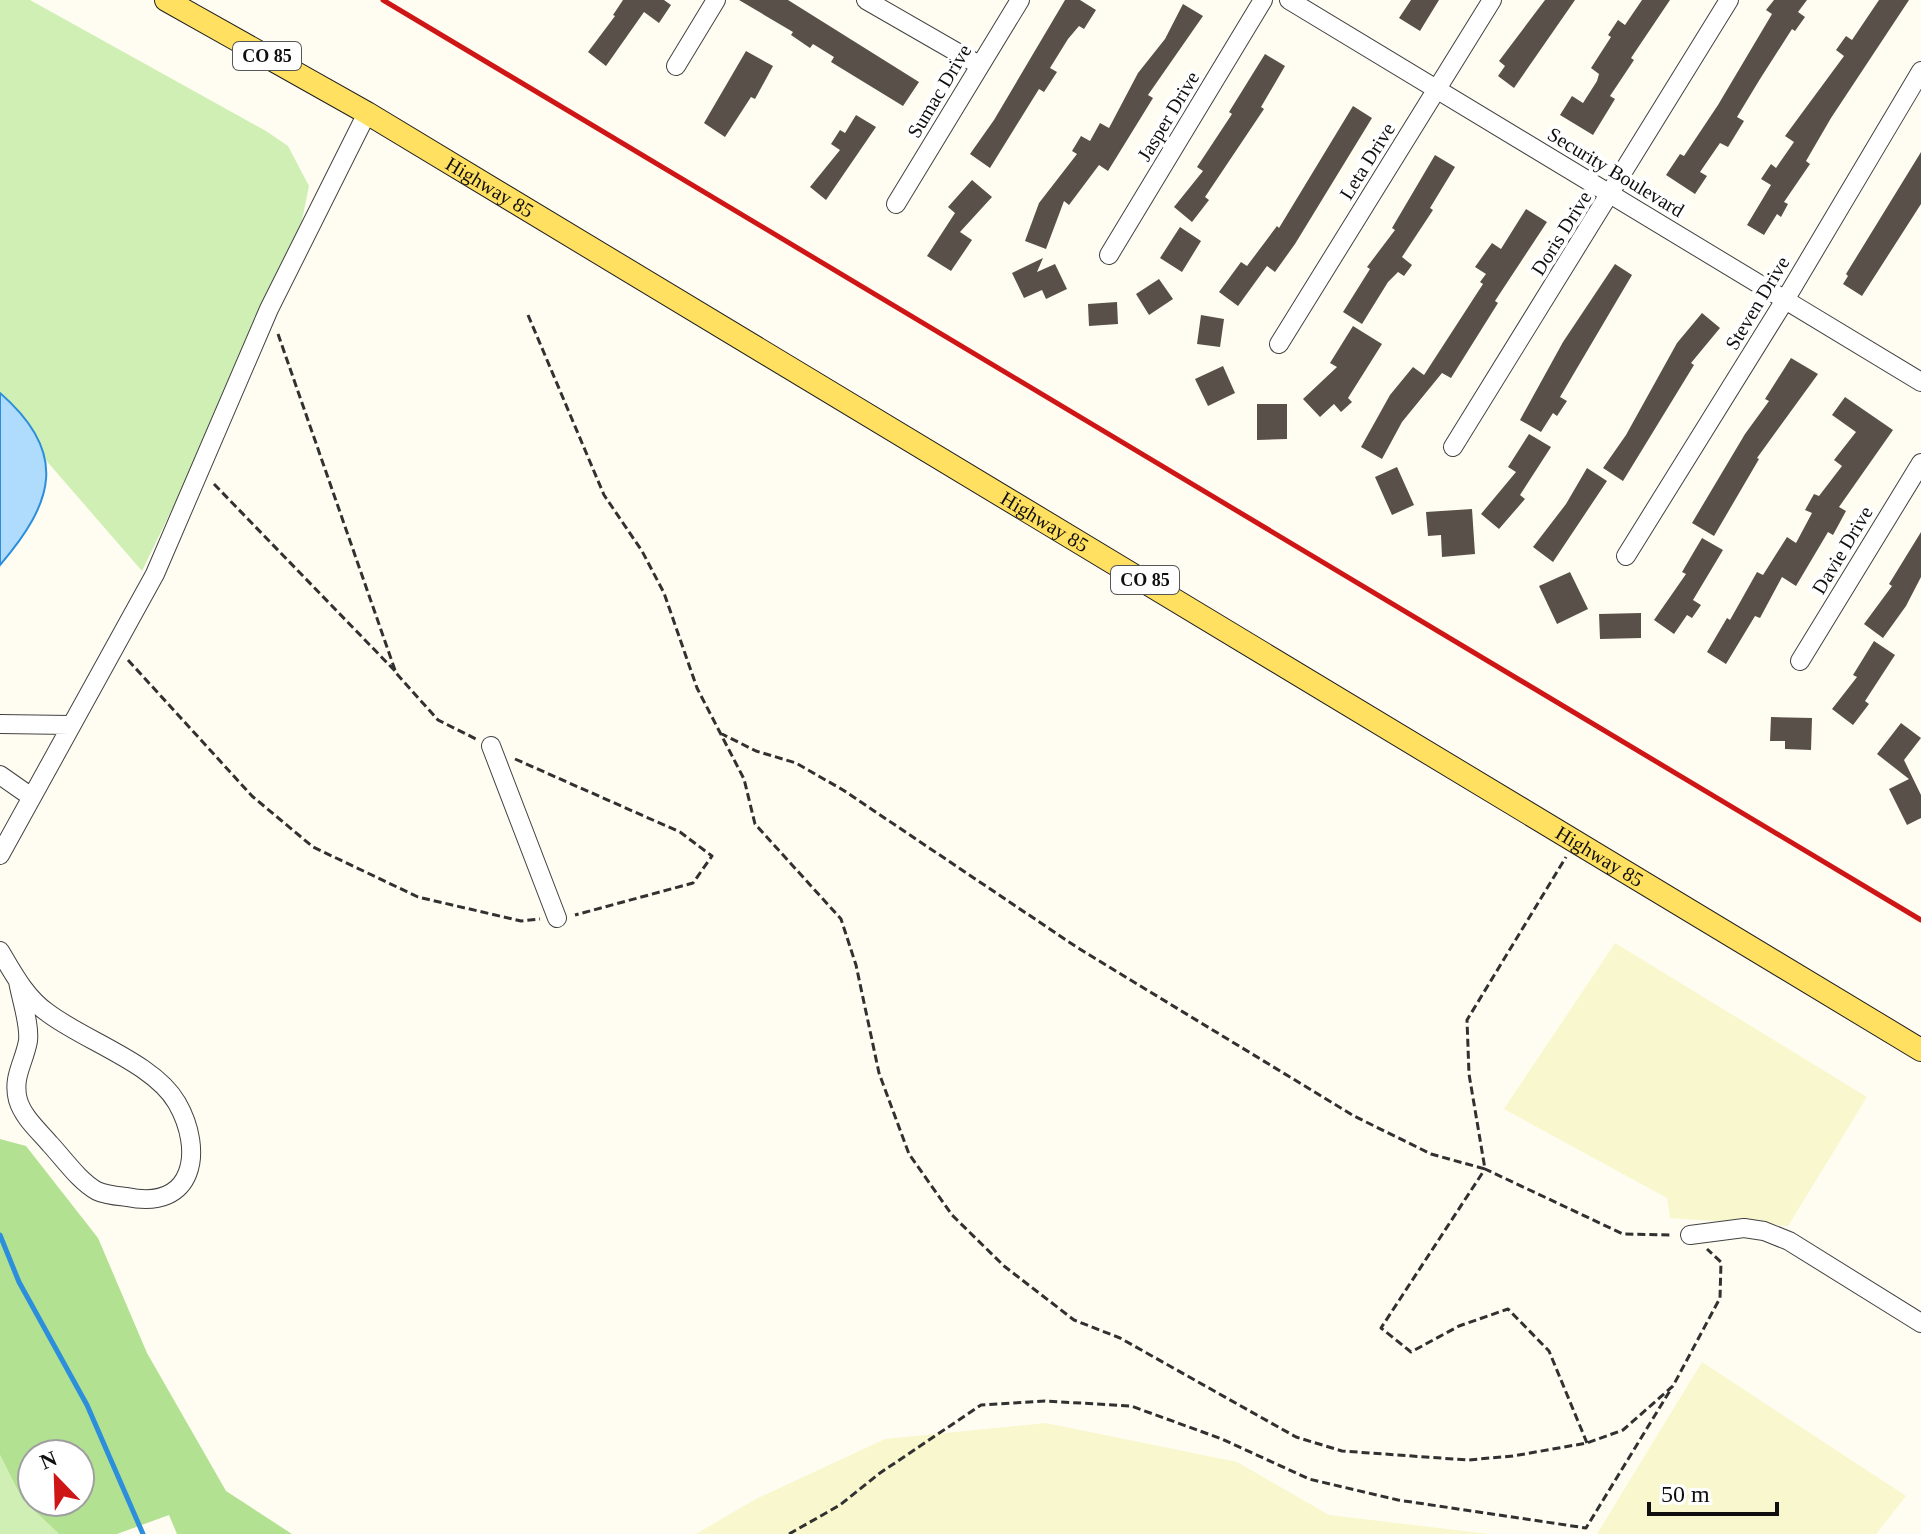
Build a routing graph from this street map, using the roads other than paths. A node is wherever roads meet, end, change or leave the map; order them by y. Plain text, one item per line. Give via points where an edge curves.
1 (166, 0) edge
2 (716, 0) edge
3 (866, 0) edge
4 (1020, 0) edge
5 (1263, 0) edge
6 (1289, 0) edge
7 (1492, 0) edge
8 (1729, 0) edge
9 (979, 65) junction
10 (676, 66) dead end
11 (1921, 71) edge
12 (1438, 90) junction
13 (367, 113) junction
14 (1611, 195) junction
15 (896, 204) dead end
16 (1109, 255) dead end
17 (1785, 300) junction
18 (1279, 344) dead end
19 (1921, 382) edge
20 (1453, 447) dead end
21 (1921, 463) edge
22 (1626, 556) dead end
23 (1800, 661) dead end
24 (0, 724) edge
25 (70, 725) junction
26 (491, 746) road end
27 (0, 775) edge
28 (30, 796) junction
29 (0, 855) edge
30 (557, 918) road end
31 (0, 951) edge
32 (18, 981) junction
33 (1921, 1050) edge
34 (1690, 1235) road end
35 (1921, 1323) edge

1 - 13 main road, Highway 85 / CO 85
2 - 10 street
3 - 9 street
4 - 9 street, Sumac Drive
5 - 16 street, Jasper Drive
6 - 12 street, Security Boulevard
7 - 12 street, Leta Drive
8 - 14 street, Doris Drive
9 - 15 street, Sumac Drive
11 - 17 street, Steven Drive
12 - 14 street, Security Boulevard
12 - 18 street, Leta Drive
13 - 25 street via 269,309 155,574
13 - 33 main road, Highway 85 / CO 85
14 - 17 street, Security Boulevard
14 - 20 street, Doris Drive
17 - 19 street, Security Boulevard
17 - 22 street, Steven Drive
21 - 23 street, Davie Drive
24 - 25 street
25 - 28 street
26 - 30 street
27 - 28 street
28 - 29 street
31 - 32 street
32 - 32 street via 28,1039 15,1078 25,1115 98,1192 135,1199 165,1196 183,1184 192,1169 192,1150 189,1126 175,1100 156,1079 46,1012
34 - 35 street via 1744,1228 1764,1231 1789,1241

